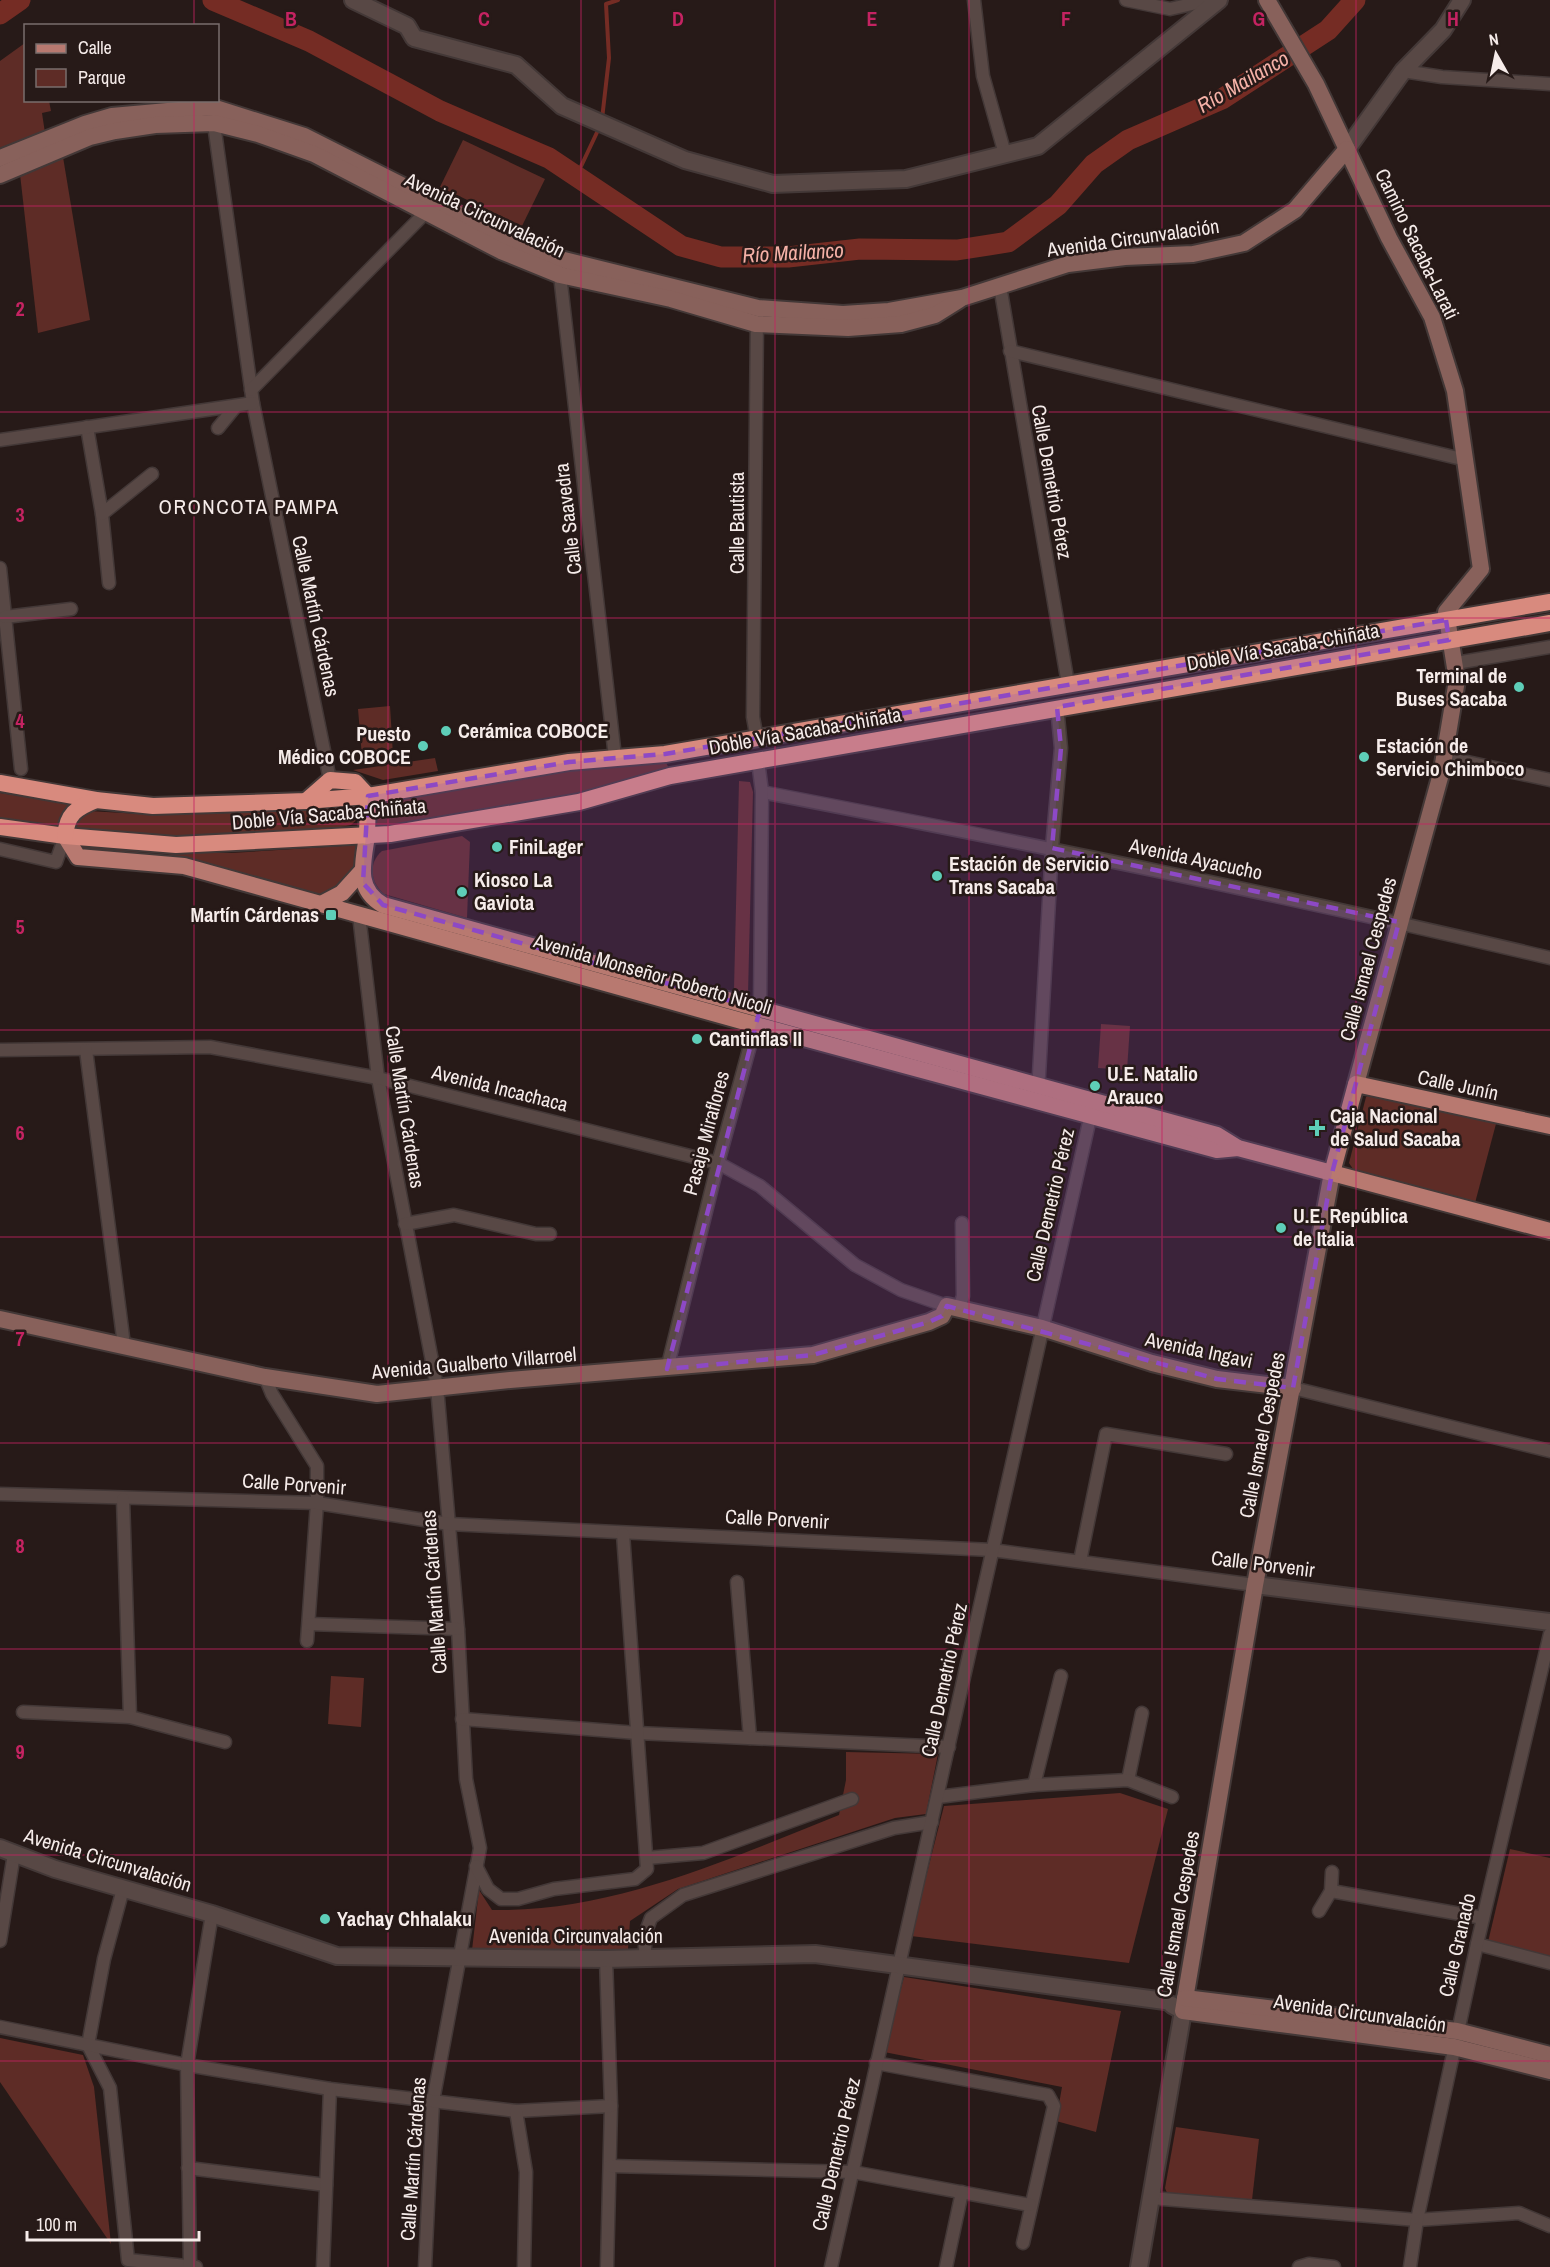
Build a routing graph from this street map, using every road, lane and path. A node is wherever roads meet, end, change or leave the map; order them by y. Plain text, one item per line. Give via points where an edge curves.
1 (353, 0) edge
2 (974, 0) edge
3 (1126, 0) edge
4 (1210, 0) edge
5 (1219, 0) edge
6 (1267, 0) edge
7 (1462, 0) edge
8 (1403, 71) junction
9 (1550, 84) edge
10 (213, 115) junction
11 (58, 143) junction
12 (1347, 149) junction
13 (1005, 154) junction
14 (0, 158) edge
15 (0, 175) edge
16 (431, 207) junction
17 (560, 275) junction
18 (1000, 286) junction
19 (757, 316) junction
20 (1010, 351) junction
21 (251, 390) junction
22 (253, 403) junction
23 (236, 406) junction
24 (87, 427) junction
25 (218, 428) dead end
26 (0, 440) edge
27 (1466, 460) junction
28 (152, 474) dead end
29 (102, 514) junction
30 (0, 568) edge
31 (109, 583) dead end
32 (1550, 602) edge
33 (71, 609) dead end
34 (5, 617) junction
35 (1446, 620) junction
36 (1550, 623) edge
37 (1449, 640) junction
38 (1550, 647) edge
39 (1456, 663) junction
40 (1068, 684) junction
41 (1057, 707) junction
42 (758, 739) junction
43 (1444, 757) junction
44 (615, 758) junction
45 (758, 761) junction
46 (21, 769) dead end
47 (330, 780) junction
48 (1550, 780) edge
49 (0, 783) edge
50 (762, 792) junction
51 (368, 796) junction
52 (96, 800) junction
53 (306, 801) junction
54 (0, 827) edge
55 (65, 836) junction
56 (367, 836) junction
57 (1052, 848) junction
58 (0, 849) edge
59 (362, 871) junction
60 (321, 904) junction
61 (359, 915) junction
62 (1399, 922) junction
63 (1550, 958) edge
64 (758, 1017) junction
65 (0, 1050) edge
66 (86, 1050) junction
67 (378, 1078) junction
68 (1356, 1084) junction
69 (1037, 1094) junction
70 (1093, 1109) junction
71 (1550, 1126) edge
72 (718, 1163) junction
73 (1332, 1173) junction
74 (962, 1222) dead end
75 (405, 1224) junction
76 (1550, 1231) edge
77 (550, 1234) dead end
78 (953, 1307) junction
79 (0, 1319) edge
80 (1042, 1328) junction
81 (124, 1345) junction
82 (667, 1369) junction
83 (265, 1377) junction
84 (437, 1387) junction
85 (1293, 1388) junction
86 (1550, 1451) edge
87 (1226, 1454) dead end
88 (0, 1494) edge
89 (123, 1499) junction
90 (317, 1503) junction
91 (449, 1524) junction
92 (623, 1534) junction
93 (993, 1550) junction
94 (1080, 1561) junction
95 (738, 1582) dead end
96 (1255, 1585) junction
97 (1550, 1622) edge
98 (309, 1624) junction
99 (458, 1629) junction
100 (1550, 1634) edge
101 (307, 1641) dead end
102 (1061, 1676) dead end
103 (23, 1712) dead end
104 (1142, 1713) dead end
105 (130, 1717) junction
106 (462, 1719) junction
107 (637, 1733) junction
108 (750, 1738) junction
109 (225, 1742) dead end
110 (949, 1747) junction
111 (1128, 1780) junction
112 (1034, 1785) junction
113 (938, 1797) junction
114 (1172, 1797) dead end
115 (852, 1799) dead end
116 (932, 1822) junction
117 (7, 1851) edge
118 (647, 1858) junction
119 (476, 1866) junction
120 (1332, 1872) dead end
121 (123, 1888) junction
122 (1331, 1891) junction
123 (1319, 1911) dead end
124 (212, 1914) junction
125 (1483, 1917) junction
126 (0, 1941) edge
127 (1476, 1944) junction
128 (460, 1957) junction
129 (645, 1958) junction
130 (606, 1959) junction
131 (1550, 1963) edge
132 (900, 1966) junction
133 (1184, 2004) junction
134 (0, 2027) edge
135 (1456, 2039) junction
136 (88, 2045) junction
137 (1550, 2055) edge
138 (876, 2063) junction
139 (187, 2065) junction
140 (1550, 2071) edge
141 (330, 2089) junction
142 (433, 2101) junction
143 (611, 2106) junction
144 (516, 2111) junction
145 (610, 2166) junction
146 (188, 2168) junction
147 (853, 2172) junction
148 (326, 2185) junction
149 (962, 2192) junction
150 (1151, 2198) junction
151 (1030, 2205) junction
152 (1417, 2220) junction
153 (1550, 2226) edge
154 (1023, 2243) dead end
155 (190, 2266) edge
156 (196, 2267) edge
157 (323, 2267) edge
158 (425, 2267) edge
159 (524, 2267) edge
160 (607, 2267) edge
161 (831, 2267) edge
162 (945, 2267) edge
163 (1139, 2267) edge
164 (1299, 2267) edge
165 (1334, 2267) edge
166 (1410, 2267) edge

1 - 13 street via 407,26 414,38 516,65 562,106 685,160 773,184 906,179
2 - 13 street via 983,76
3 - 4 street via 1170,9
5 - 13 street via 1038,146
6 - 12 main road, Camino Sacaba-Larati via 1316,84
7 - 8 street via 1443,30
8 - 9 street
8 - 12 street
10 - 11 main road, Avenida Circunvalación
10 - 16 main road, Avenida Circunvalación via 314,154
10 - 21 street, Calle Martín Cárdenas
11 - 14 main road, Avenida Circunvalación
11 - 15 main road, Avenida Circunvalación
12 - 18 main road, Avenida Circunvalación via 1295,210 1244,243 1192,254 1125,256 1068,264
12 - 27 main road, Camino Sacaba-Larati via 1432,317 1455,392
16 - 17 main road, Avenida Circunvalación via 501,250
16 - 19 main road, Avenida Circunvalación via 560,259
16 - 21 street
17 - 19 main road, Avenida Circunvalación
17 - 44 street, Calle Saavedra
18 - 19 main road, Avenida Circunvalación via 963,298 935,315 901,324 848,328
18 - 20 street, Calle Demetrio Pérez
19 - 42 street, Calle Bautista via 753,717
20 - 27 street
20 - 40 street, Calle Demetrio Pérez
21 - 22 street, Calle Martín Cárdenas
22 - 23 street
22 - 47 street, Calle Martín Cárdenas
23 - 24 street
23 - 25 street
24 - 26 street
24 - 29 street
27 - 35 main road, Camino Sacaba-Larati via 1481,569 1446,612
28 - 29 street
29 - 31 street
30 - 34 street
32 - 35 highway, Doble Vía Sacaba-Chiñata
33 - 34 street
34 - 46 street
35 - 37 main road, Calle Ismael Cespedes
35 - 40 highway, Doble Vía Sacaba-Chiñata
36 - 37 highway, Doble Vía Sacaba-Chiñata
37 - 39 main road, Calle Ismael Cespedes
37 - 41 highway, Doble Vía Sacaba-Chiñata
38 - 39 street
39 - 43 main road, Calle Ismael Cespedes via 1455,698
40 - 42 highway, Doble Vía Sacaba-Chiñata
41 - 45 highway, Doble Vía Sacaba-Chiñata
41 - 57 street via 1061,748
42 - 44 highway, Doble Vía Sacaba-Chiñata
43 - 48 street
43 - 62 main road, Calle Ismael Cespedes
44 - 51 highway, Doble Vía Sacaba-Chiñata via 569,762
45 - 50 street, Pasaje Miraflores
45 - 56 highway, Doble Vía Sacaba-Chiñata via 670,776 567,804
47 - 51 highway via 355,782
47 - 53 highway
49 - 52 highway, Doble Vía Sacaba-Chiñata
50 - 57 street, Avenida Ayacucho
50 - 64 street, Pasaje Miraflores
51 - 53 highway, Doble Vía Sacaba-Chiñata
51 - 56 highway
52 - 53 highway, Doble Vía Sacaba-Chiñata via 153,806
52 - 55 highway via 73,811
54 - 55 highway, Doble Vía Sacaba-Chiñata
55 - 56 highway, Doble Vía Sacaba-Chiñata via 176,845
55 - 58 street via 56,862
55 - 60 main road, Avenida Monseñor Roberto Nicoli via 78,857 184,866
56 - 59 main road
57 - 62 street, Avenida Ayacucho
57 - 69 street
59 - 60 main road via 342,893
59 - 64 main road, Avenida Monseñor Roberto Nicoli via 367,891 383,905
60 - 61 main road, Avenida Monseñor Roberto Nicoli
61 - 64 main road, Avenida Monseñor Roberto Nicoli
61 - 67 street, Calle Martín Cárdenas
62 - 63 street, Avenida Ayacucho
62 - 68 main road, Calle Ismael Cespedes
64 - 69 main road, Avenida Monseñor Roberto Nicoli
64 - 72 street, Pasaje Miraflores
65 - 66 street, Avenida Incachaca
66 - 67 street, Avenida Incachaca via 210,1047
66 - 81 street
67 - 72 street, Avenida Incachaca
67 - 75 street, Calle Martín Cárdenas
68 - 71 main road, Calle Junín
68 - 73 main road, Calle Ismael Cespedes
69 - 70 main road, Avenida Monseñor Roberto Nicoli
70 - 73 main road, Avenida Monseñor Roberto Nicoli via 1217,1150 1238,1148
70 - 80 street, Calle Demetrio Pérez
72 - 78 street, Avenida Incachaca via 760,1186 855,1264 901,1290
72 - 82 street, Pasaje Miraflores
73 - 76 main road, Avenida Monseñor Roberto Nicoli
73 - 85 main road, Calle Ismael Cespedes
74 - 78 street via 963,1296
75 - 77 street via 453,1215
75 - 84 street, Calle Martín Cárdenas
78 - 80 main road, Avenida Ingavi
78 - 82 main road, Avenida Gualberto Villarroel via 929,1322 813,1355
79 - 81 main road, Avenida Gualberto Villarroel
80 - 85 main road, Avenida Ingavi via 1152,1364 1217,1379
80 - 93 street, Calle Demetrio Pérez
81 - 83 main road, Avenida Gualberto Villarroel
82 - 84 main road, Avenida Gualberto Villarroel
83 - 84 main road, Avenida Gualberto Villarroel via 377,1394
83 - 90 street via 317,1466
84 - 91 street, Calle Martín Cárdenas
85 - 86 street, Avenida Ingavi
85 - 96 main road, Calle Ismael Cespedes
87 - 94 street via 1106,1434
88 - 89 street, Calle Porvenir
89 - 90 street, Calle Porvenir
89 - 105 street
90 - 91 street, Calle Porvenir
90 - 98 street
91 - 92 street, Calle Porvenir
91 - 99 street, Calle Martín Cárdenas
92 - 93 street, Calle Porvenir
92 - 107 street
93 - 94 street, Calle Porvenir
93 - 110 street, Calle Demetrio Pérez
94 - 96 street, Calle Porvenir
95 - 108 street
96 - 97 street, Calle Porvenir
96 - 133 main road, Calle Ismael Cespedes
98 - 99 street
98 - 101 street
99 - 106 street, Calle Martín Cárdenas
100 - 125 street, Calle Granado
102 - 112 street
103 - 105 street
104 - 111 street
105 - 109 street
106 - 107 street
106 - 119 street, Calle Martín Cárdenas via 466,1779 480,1848
107 - 108 street
107 - 118 street
108 - 110 street
110 - 113 street, Calle Demetrio Pérez
111 - 112 street
111 - 114 street
112 - 113 street
113 - 116 street, Calle Demetrio Pérez
115 - 118 street via 703,1853
116 - 129 street via 894,1828 683,1895 651,1918 645,1934
116 - 132 street, Calle Demetrio Pérez
117 - 121 street, Avenida Circunvalación
117 - 126 street
118 - 119 street via 647,1869 635,1879 554,1889 518,1899 501,1899 488,1888
119 - 128 street, Calle Martín Cárdenas
120 - 122 street
121 - 124 street, Avenida Circunvalación
121 - 136 street via 104,1959
122 - 123 street
122 - 125 street
124 - 128 street, Avenida Circunvalación via 337,1956
124 - 139 street
125 - 127 street, Calle Granado
127 - 131 street
127 - 135 street, Calle Granado
128 - 130 street, Avenida Circunvalación
128 - 142 street, Calle Martín Cárdenas
129 - 130 street, Avenida Circunvalación
129 - 132 street, Avenida Circunvalación via 815,1954
130 - 143 street
132 - 133 street, Avenida Circunvalación
132 - 138 street, Calle Demetrio Pérez
133 - 135 main road, Avenida Circunvalación
133 - 150 street, Calle Ismael Cespedes
134 - 136 street
135 - 137 main road, Avenida Circunvalación
135 - 140 main road, Avenida Circunvalación
135 - 152 street, Calle Granado
136 - 139 street
136 - 155 street via 110,2088 128,2260
138 - 147 street, Calle Demetrio Pérez
138 - 151 street via 1048,2095 1054,2106
139 - 141 street
139 - 146 street
141 - 142 street
141 - 148 street
142 - 144 street
142 - 158 street, Calle Martín Cárdenas
143 - 144 street
143 - 145 street
144 - 159 street via 526,2172
145 - 147 street
145 - 160 street
146 - 148 street
146 - 155 street
147 - 149 street
147 - 161 street, Calle Demetrio Pérez
148 - 157 street
149 - 151 street
149 - 162 street
150 - 152 street
150 - 163 street, Calle Ismael Cespedes
151 - 154 street
152 - 153 street via 1519,2213
152 - 166 street, Calle Granado
155 - 156 street
164 - 165 street

